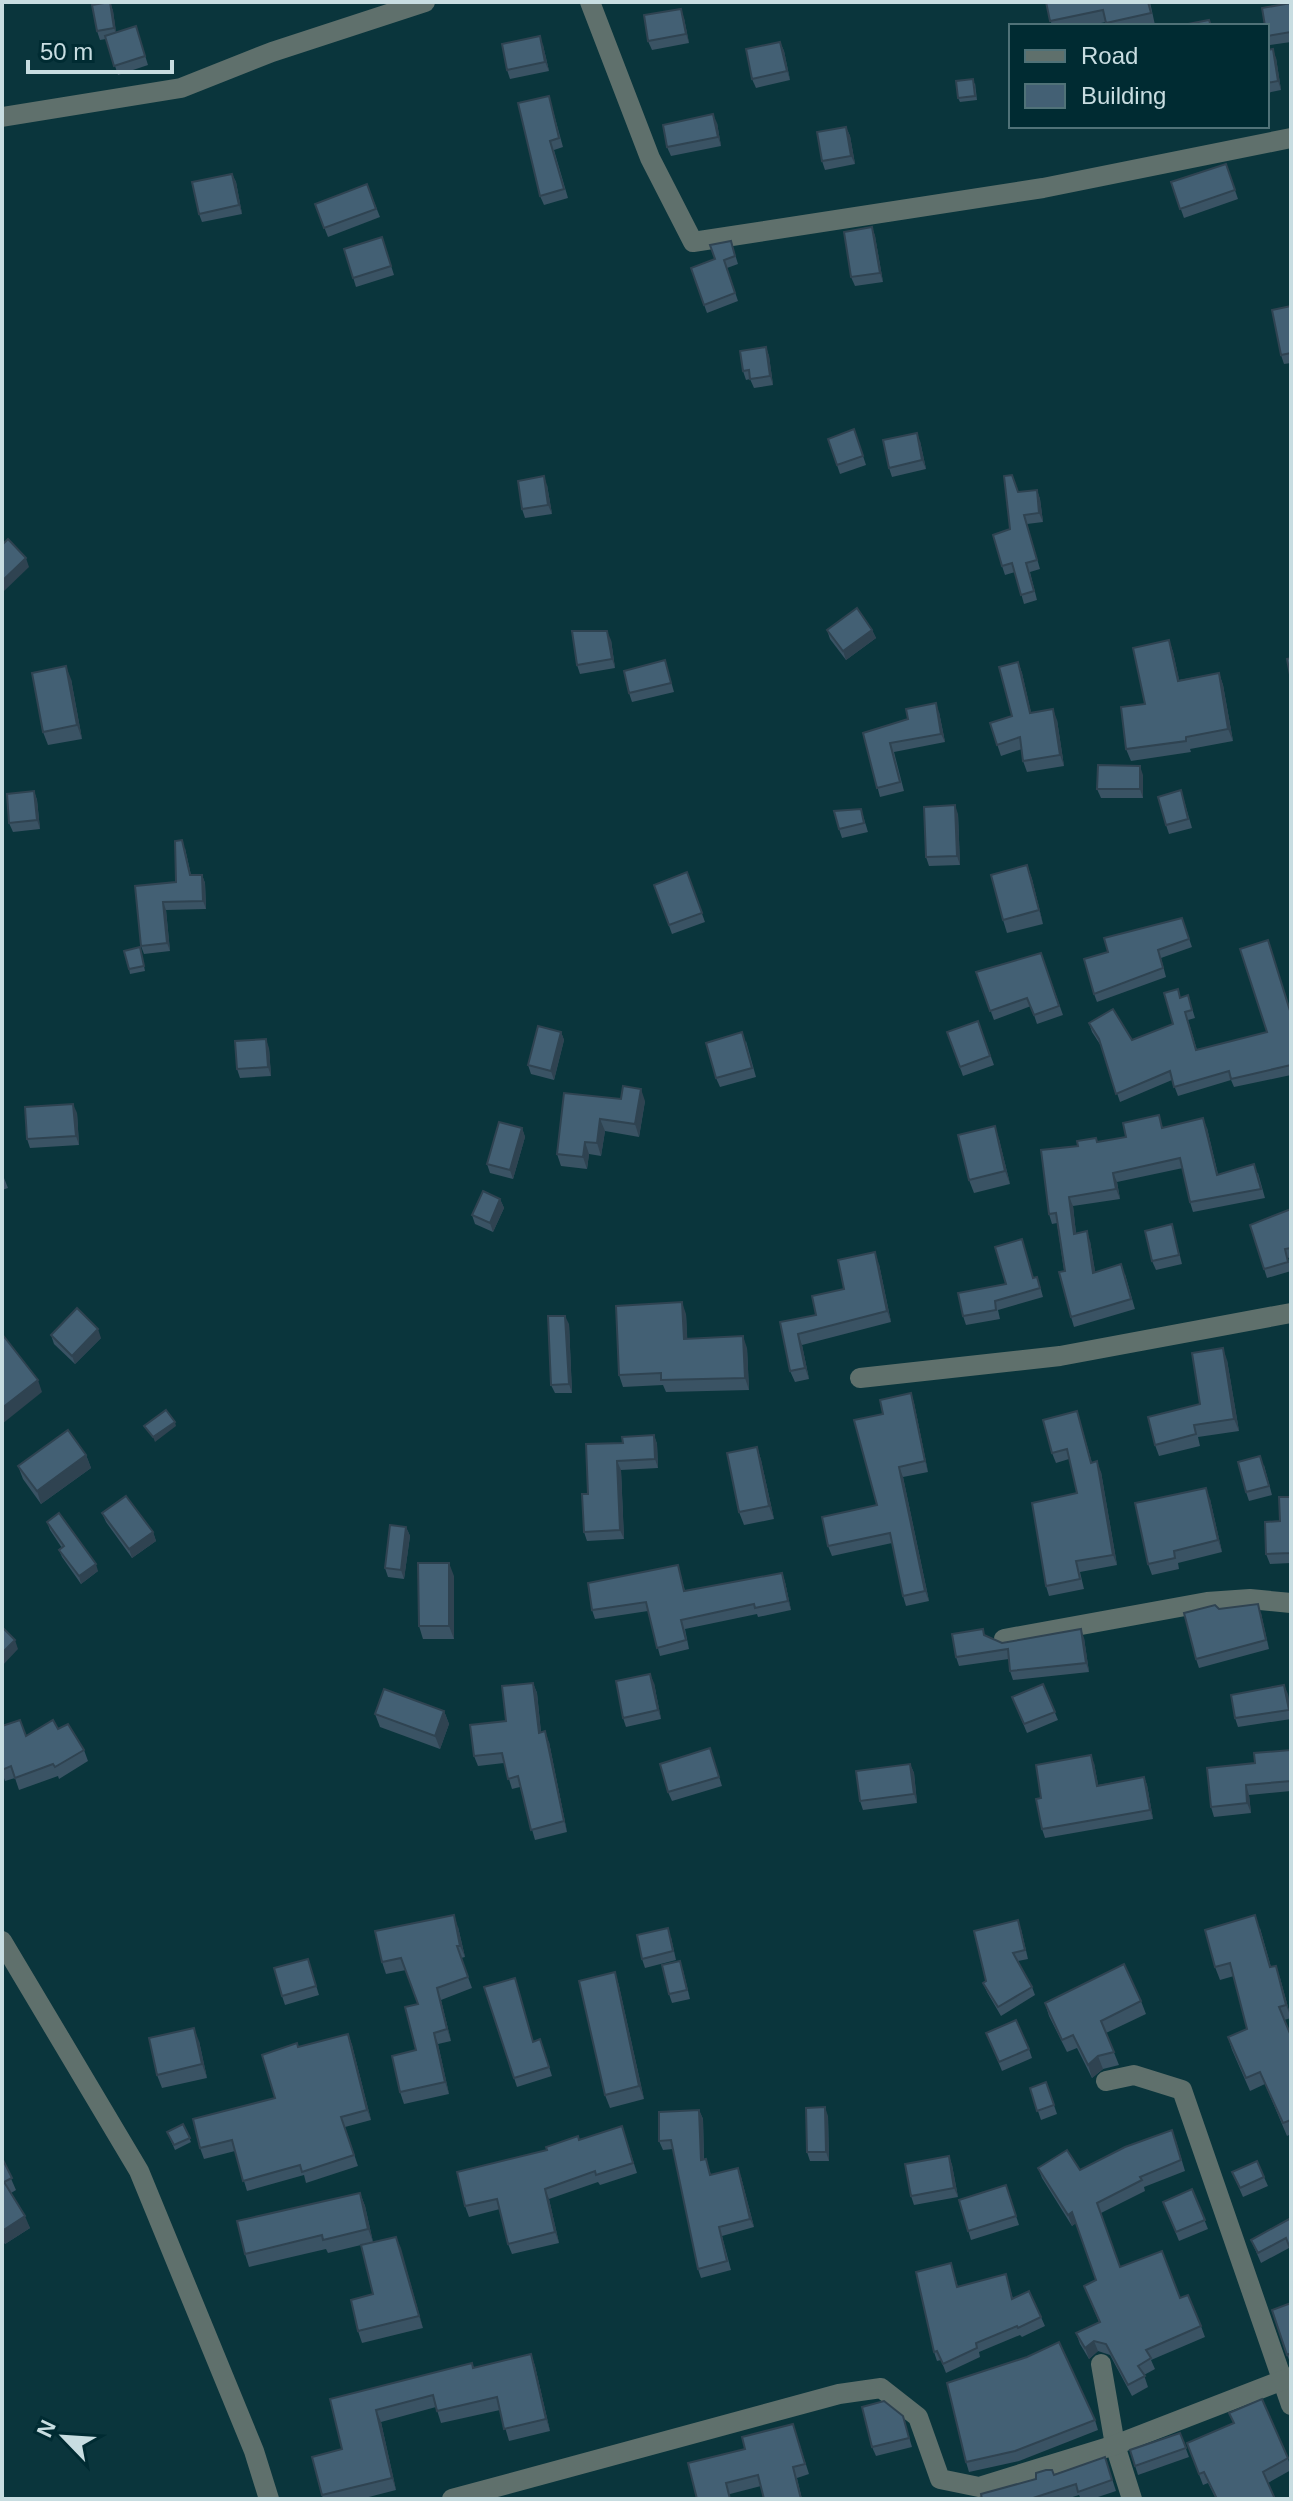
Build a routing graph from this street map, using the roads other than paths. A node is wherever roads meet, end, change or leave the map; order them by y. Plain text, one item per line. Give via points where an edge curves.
1 (425, 2) edge
2 (590, 2) edge
3 (2, 117) edge
4 (1291, 138) edge
5 (1291, 1313) edge
6 (860, 1378) dead end
7 (1291, 1603) edge
8 (1004, 1639) edge
9 (2, 1941) edge
10 (1106, 2081) dead end
11 (1101, 2364) dead end
12 (1286, 2379) edge
13 (1291, 2405) edge
14 (1115, 2445) junction
15 (942, 2489) edge
16 (269, 2499) edge
17 (452, 2499) edge
18 (1132, 2499) edge

1 - 3 street via 181,88
2 - 4 street via 650,158 693,242 1043,188
5 - 6 street via 1060,1356
7 - 8 street via 1207,1602
9 - 16 street via 139,2171
10 - 12 street via 1134,2075 1182,2090
11 - 14 street
12 - 13 street
12 - 14 street
14 - 15 street via 979,2487
14 - 18 street
15 - 17 street via 918,2417 881,2388 839,2394

